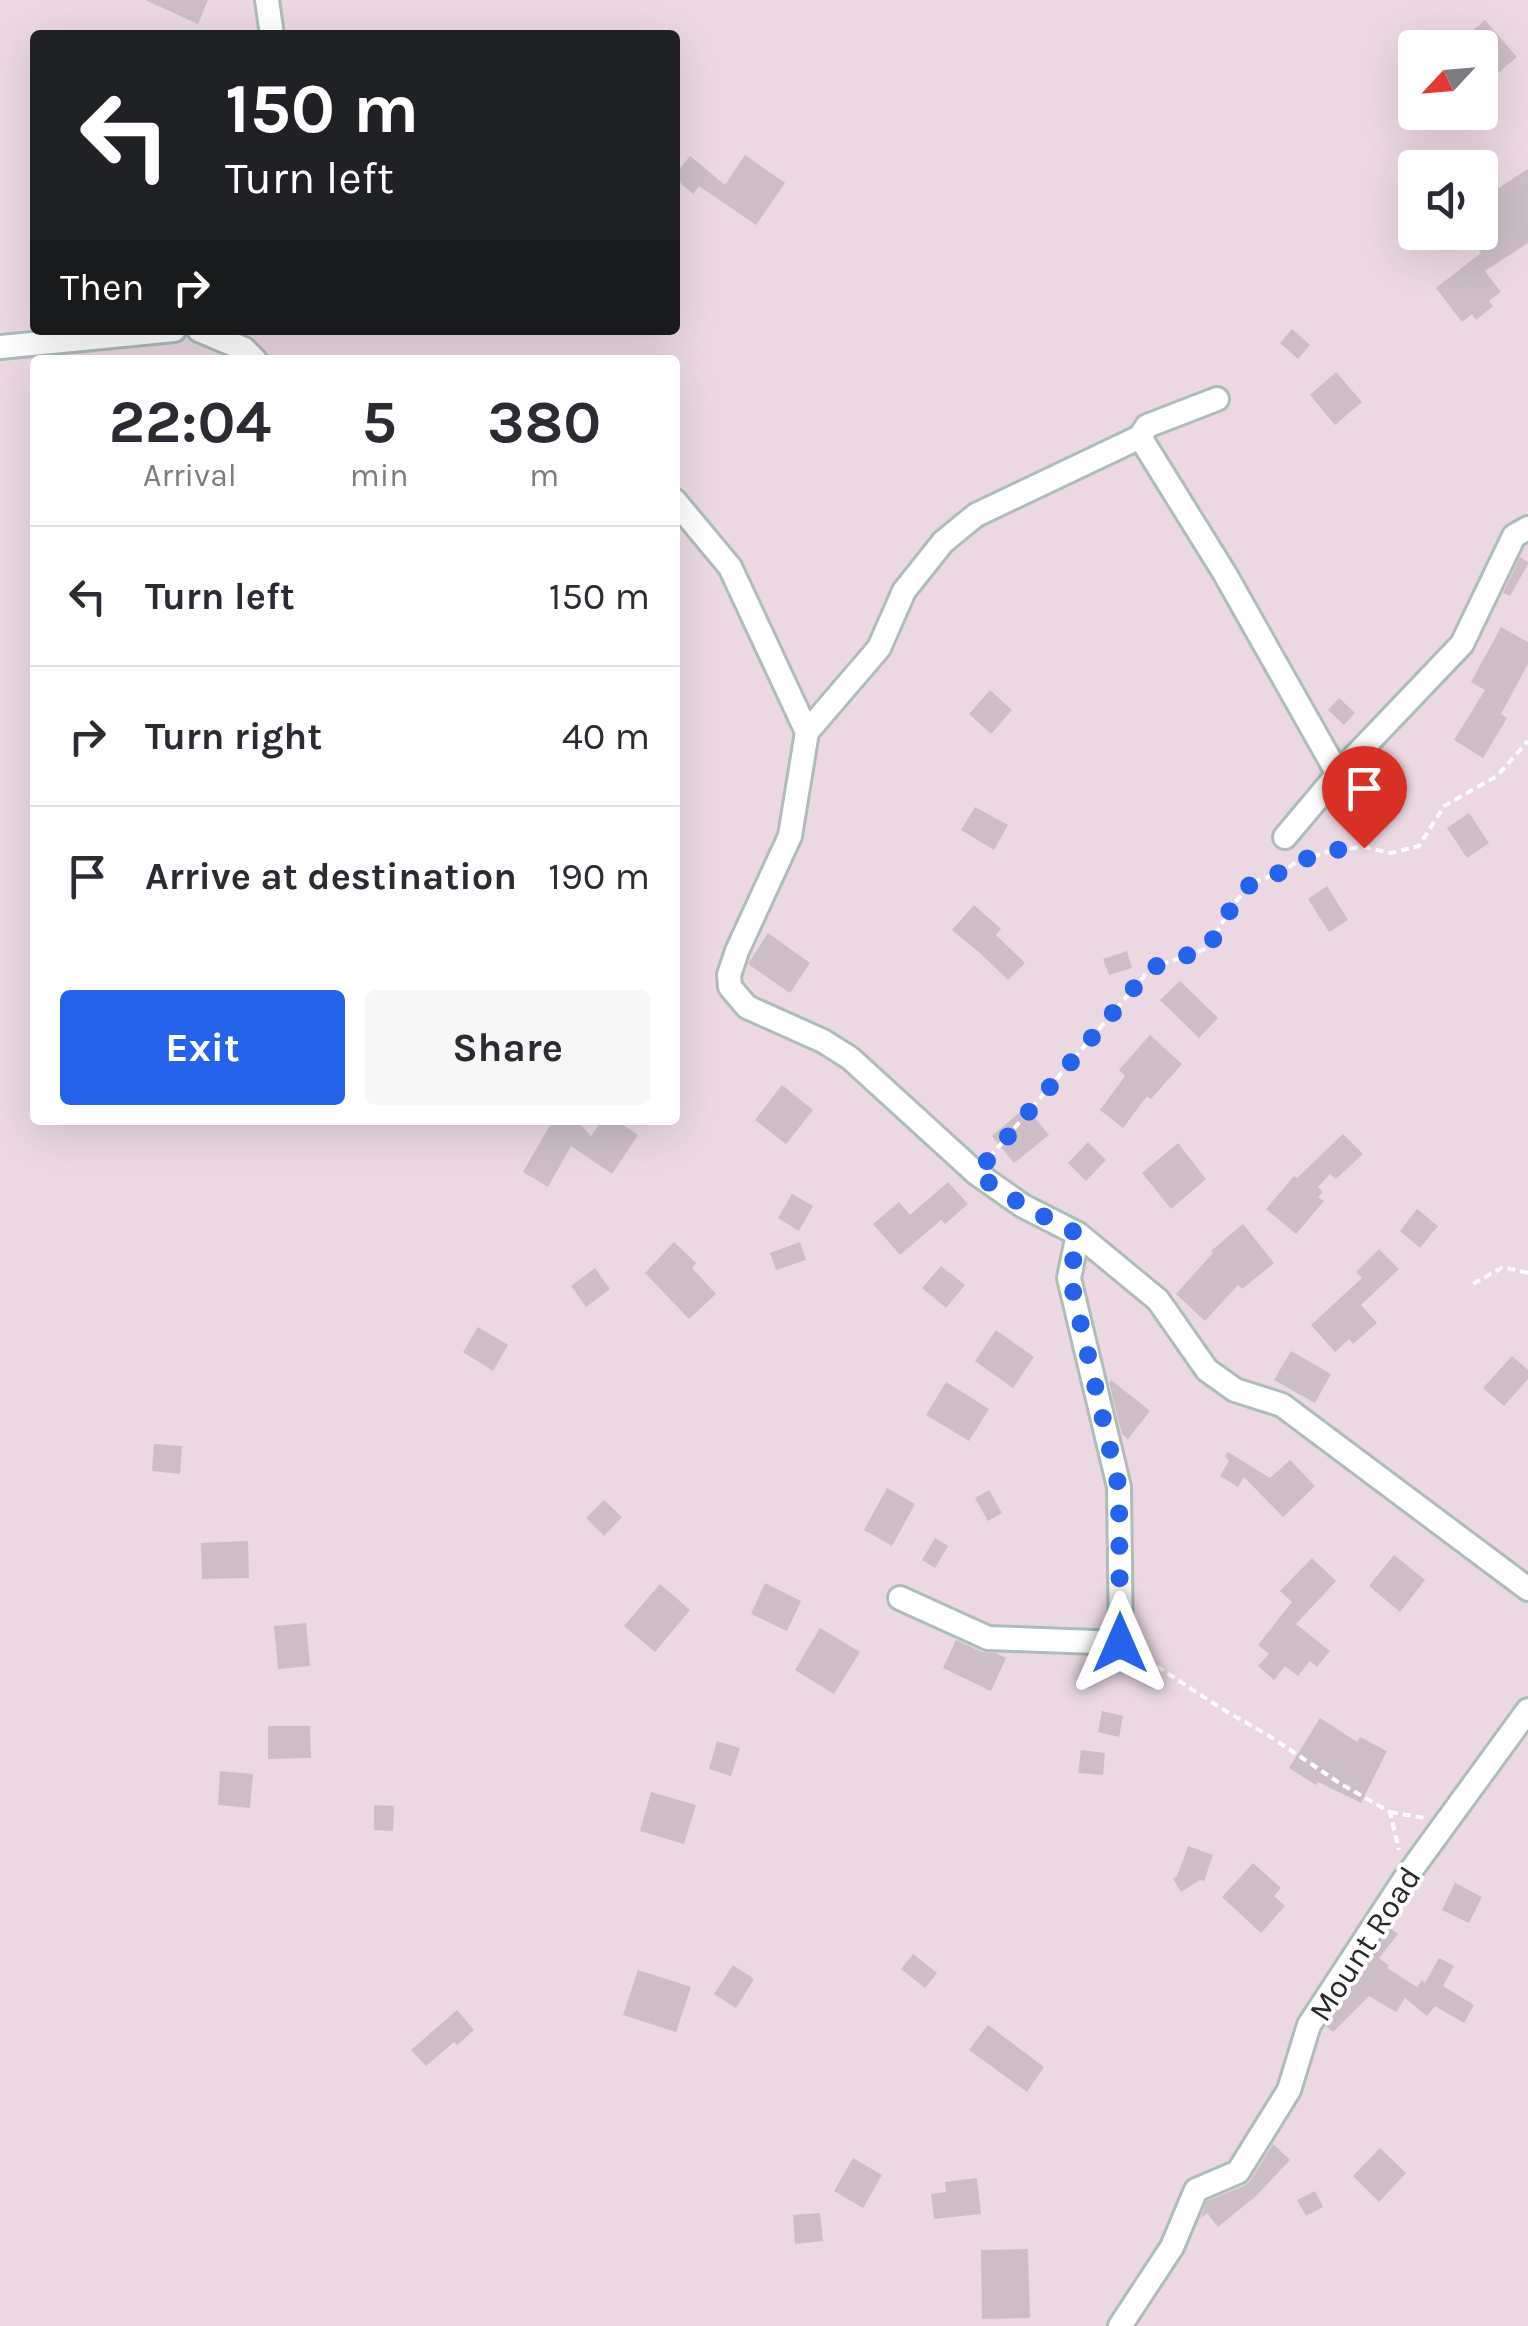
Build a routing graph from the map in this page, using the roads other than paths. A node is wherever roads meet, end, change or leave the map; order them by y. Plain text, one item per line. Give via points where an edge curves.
1 (267, 0) edge
2 (271, 30) edge
3 (123, 335) edge
4 (211, 335) edge
5 (0, 347) edge
6 (250, 355) edge
7 (1216, 400) dead end
8 (1140, 437) junction
9 (680, 507) edge
10 (1528, 528) edge
11 (807, 732) junction
12 (1338, 774) junction
13 (1285, 837) dead end
14 (1078, 1234) junction
15 (1528, 1589) edge
16 (900, 1598) dead end
17 (1528, 1710) edge
18 (1120, 2326) edge

1 - 2 street
3 - 5 street
4 - 6 street
7 - 8 street via 1147,426
8 - 11 street via 976,515 943,542 904,591 880,648
8 - 12 street
9 - 11 street via 730,567
10 - 12 street via 1514,536 1462,644
11 - 14 street via 790,836 736,950 730,987 748,1007 850,1058 976,1174
12 - 13 street
14 - 15 street via 1158,1300 1207,1370 1236,1390 1282,1405
14 - 16 street via 1070,1278 1119,1488 1120,1643 988,1638
17 - 18 street, Mount Road via 1404,1880 1310,2025 1289,2090 1238,2172 1196,2190 1172,2247

